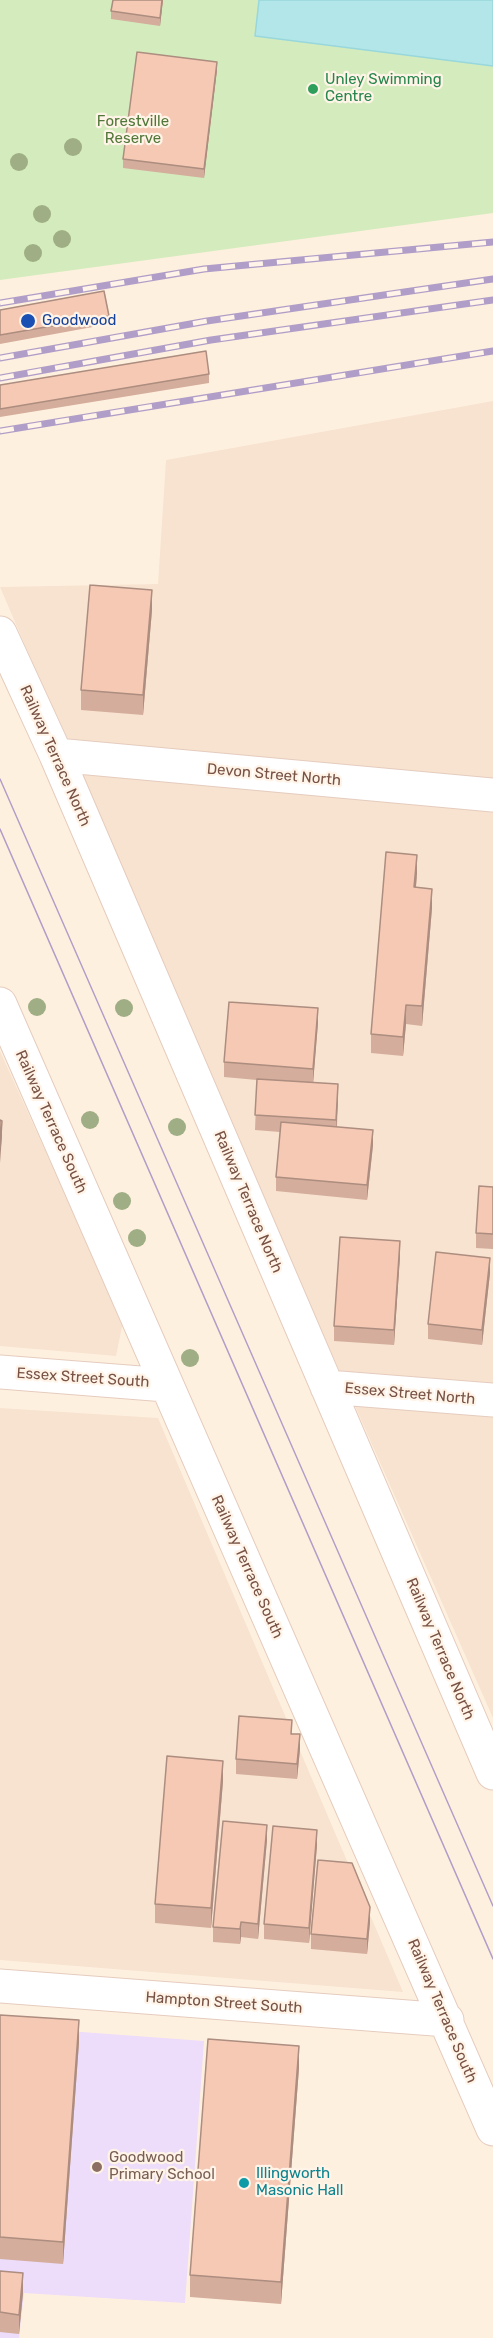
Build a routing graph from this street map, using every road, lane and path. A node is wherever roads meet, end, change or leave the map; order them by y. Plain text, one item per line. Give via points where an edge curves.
1 (0, 633) edge
2 (56, 755) junction
3 (493, 795) edge
4 (0, 1004) edge
5 (0, 1372) edge
6 (166, 1385) junction
7 (327, 1387) junction
8 (493, 1400) edge
9 (493, 1773) edge
10 (0, 1986) edge
11 (447, 2020) junction
12 (493, 2129) edge

1 - 2 street, Railway Terrace North
2 - 3 street, Devon Street North
2 - 7 street, Railway Terrace North
4 - 6 street, Railway Terrace South
5 - 6 street, Essex Street South
6 - 11 street, Railway Terrace South
7 - 8 street, Essex Street North
7 - 9 street, Railway Terrace North
10 - 11 street, Hampton Street South
11 - 12 street, Railway Terrace South

